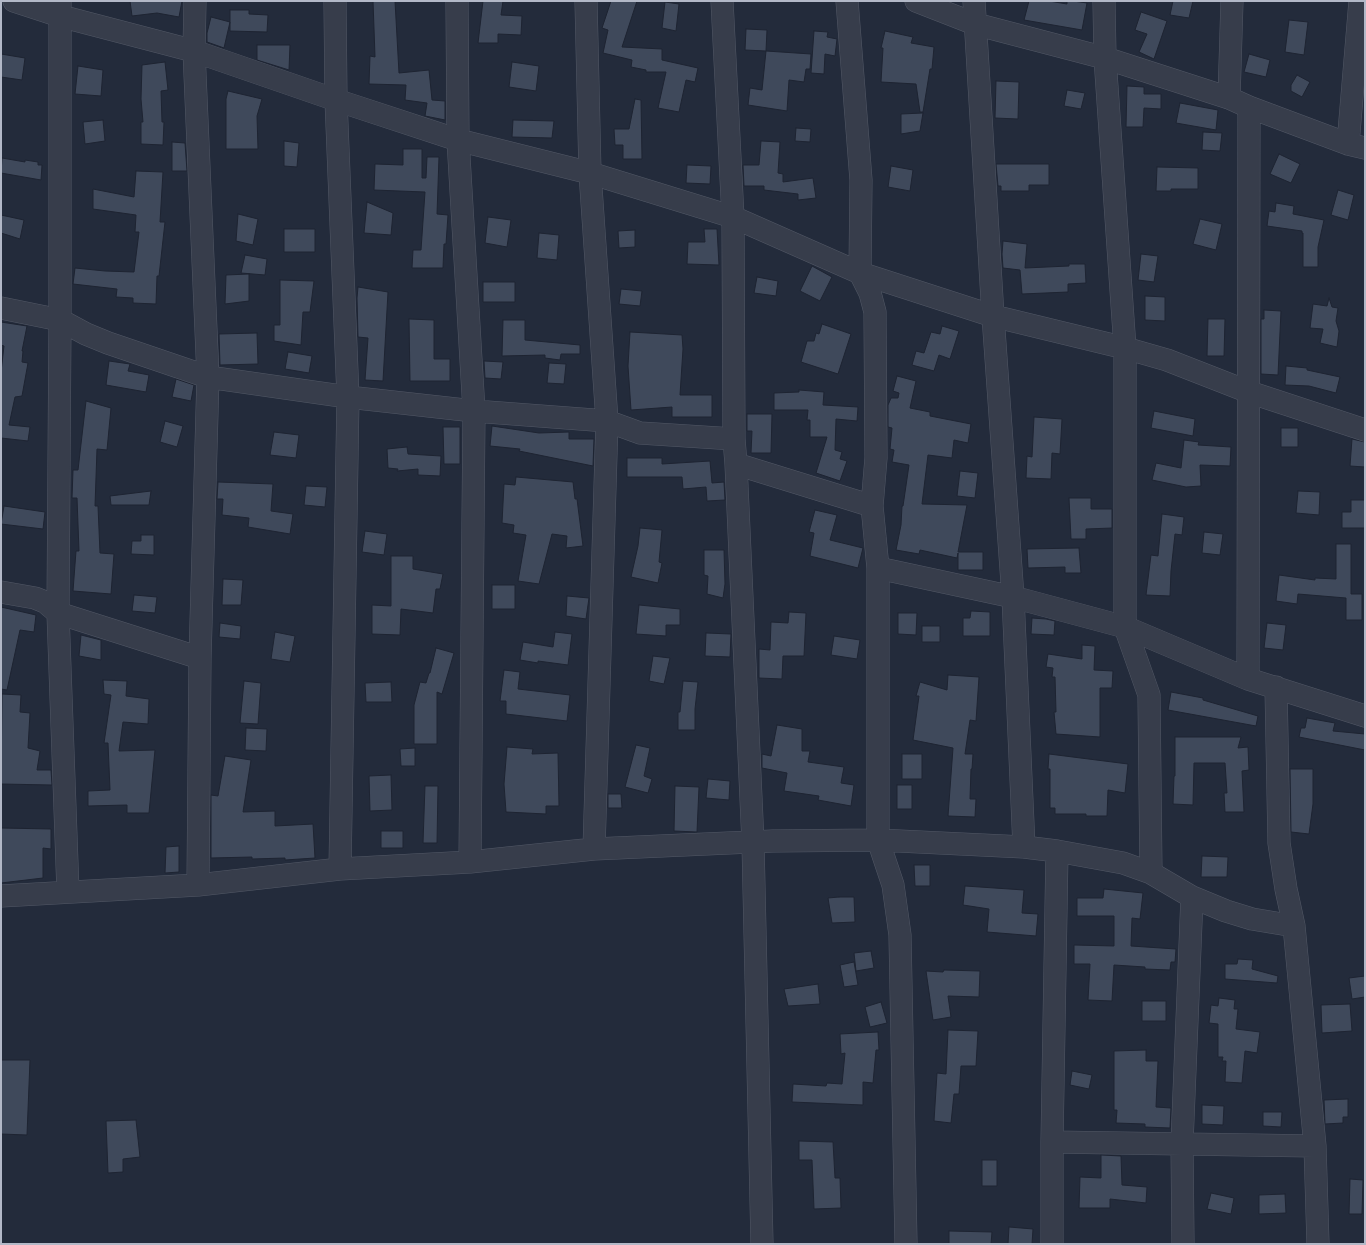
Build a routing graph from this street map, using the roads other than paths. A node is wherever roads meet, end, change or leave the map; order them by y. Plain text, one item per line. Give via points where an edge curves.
1 (14, 1) edge
2 (195, 1) edge
3 (335, 1) edge
4 (457, 1) edge
5 (586, 1) edge
6 (722, 1) edge
7 (847, 1) edge
8 (916, 1) edge
9 (974, 1) edge
10 (1104, 1) edge
11 (1232, 1) edge
12 (1360, 1) edge
13 (60, 8) edge
14 (975, 24) junction
15 (194, 51) junction
16 (1105, 58) junction
17 (1229, 98) junction
18 (336, 100) junction
19 (1249, 107) junction
20 (458, 140) junction
21 (1357, 146) edge
22 (590, 173) junction
23 (733, 217) junction
24 (860, 273) junction
25 (1, 308) edge
26 (993, 316) junction
27 (60, 320) junction
28 (1125, 348) junction
29 (208, 377) junction
30 (1249, 392) junction
31 (348, 397) junction
32 (474, 411) junction
33 (607, 421) junction
34 (1365, 430) edge
35 (734, 439) junction
36 (736, 464) junction
37 (872, 506) junction
38 (878, 568) junction
39 (1, 592) edge
40 (1013, 597) junction
41 (58, 613) junction
42 (1125, 627) junction
43 (200, 658) junction
44 (1248, 679) junction
45 (1276, 687) junction
46 (1365, 716) edge
47 (878, 840) junction
48 (753, 843) junction
49 (1024, 847) junction
50 (594, 849) junction
51 (1057, 851) junction
52 (470, 862) junction
53 (340, 869) junction
54 (1151, 873) junction
55 (198, 885) junction
56 (68, 892) junction
57 (1, 896) edge
58 (1192, 897) junction
59 (1294, 926) junction
60 (1052, 1142) junction
61 (1182, 1143) junction
62 (1315, 1146) junction
63 (762, 1244) edge
64 (906, 1244) edge
65 (1052, 1244) edge
66 (1183, 1244) edge
67 (1318, 1244) edge

1 - 13 street
2 - 15 street
3 - 18 street
4 - 20 street
5 - 22 street
6 - 23 street
7 - 24 street via 861,180
8 - 14 street
9 - 14 street
10 - 16 street
11 - 17 street
12 - 21 street
13 - 15 street
13 - 27 street
14 - 16 street
14 - 26 street
15 - 18 street
15 - 29 street
16 - 17 street
16 - 28 street
17 - 19 street
18 - 20 street
18 - 31 street
19 - 21 street
19 - 30 street
20 - 22 street
20 - 32 street
22 - 23 street
22 - 33 street
23 - 24 street
23 - 35 street
24 - 26 street
24 - 37 street via 870,293 875,312 876,458
25 - 27 street
26 - 28 street
26 - 40 street
27 - 29 street via 108,343
27 - 41 street
28 - 30 street via 1167,360
28 - 42 street
29 - 31 street
29 - 43 street
30 - 34 street
30 - 44 street
31 - 32 street
31 - 53 street
32 - 33 street
32 - 52 street
33 - 35 street via 640,433
33 - 50 street
35 - 36 street
36 - 37 street
36 - 48 street
37 - 38 street
38 - 40 street
38 - 47 street
39 - 41 street via 35,598 45,602
40 - 42 street
40 - 49 street
41 - 43 street
41 - 56 street
42 - 44 street
42 - 54 street via 1149,696
43 - 55 street
44 - 45 street
45 - 46 street
45 - 59 street via 1279,843
47 - 48 street
47 - 49 street
47 - 64 street via 893,885 900,935
48 - 50 street
48 - 63 street
49 - 51 street
50 - 52 street
51 - 54 street via 1122,863
51 - 60 street
52 - 53 street
53 - 55 street
54 - 58 street
55 - 56 street
56 - 57 street
58 - 59 street via 1252,919
58 - 61 street
59 - 62 street
60 - 61 street
60 - 65 street
61 - 62 street
61 - 66 street
62 - 67 street

